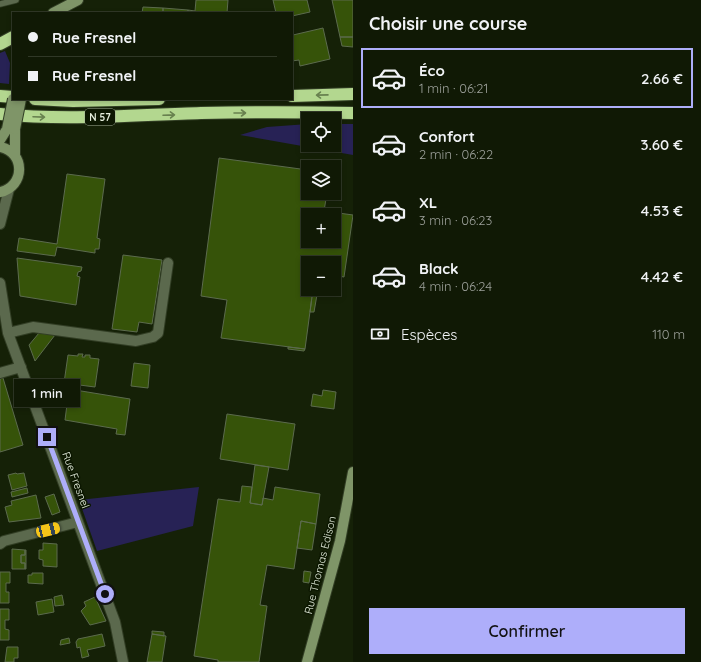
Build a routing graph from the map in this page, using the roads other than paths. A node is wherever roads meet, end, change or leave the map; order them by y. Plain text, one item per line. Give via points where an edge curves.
1 (16, 0) edge
2 (78, 0) edge
3 (0, 4) edge
4 (66, 9) edge
5 (56, 12) edge
6 (12, 37) edge
7 (0, 44) edge
8 (353, 94) edge
9 (0, 96) edge
10 (293, 96) edge
11 (12, 98) edge
12 (13, 100) edge
13 (21, 100) edge
14 (54, 100) edge
15 (116, 100) edge
16 (353, 113) edge
17 (0, 114) edge
18 (0, 140) edge
19 (0, 147) edge
20 (14, 155) junction
21 (4, 191) edge
22 (0, 224) edge
23 (168, 264) dead end
24 (0, 283) edge
25 (8, 333) junction
26 (21, 367) junction
27 (0, 373) edge
28 (353, 472) edge
29 (78, 522) junction
30 (0, 544) edge
31 (123, 662) edge
32 (307, 662) edge

1 - 3 lane
2 - 4 street
4 - 5 street
6 - 7 highway
8 -> 10 highway
9 - 11 highway
12 - 18 street, bridge via 7,129
13 - 20 street, bridge via 14,138
14 - 15 highway, N 57
17 -> 16 highway, N 57 via 89,118 201,113
19 - 20 street via 6,148
20 - 21 street via 19,163 19,175 15,183
21 - 22 street
23 - 25 street via 158,333 153,337 136,342 34,327
24 - 25 street, Rue Fresnel
25 - 26 street, Rue Fresnel
26 - 27 street
26 - 29 street, Rue Fresnel
28 - 32 street, Rue Thomas Edison via 340,541
29 - 30 street via 4,540
29 - 31 street, Rue Fresnel via 115,622

